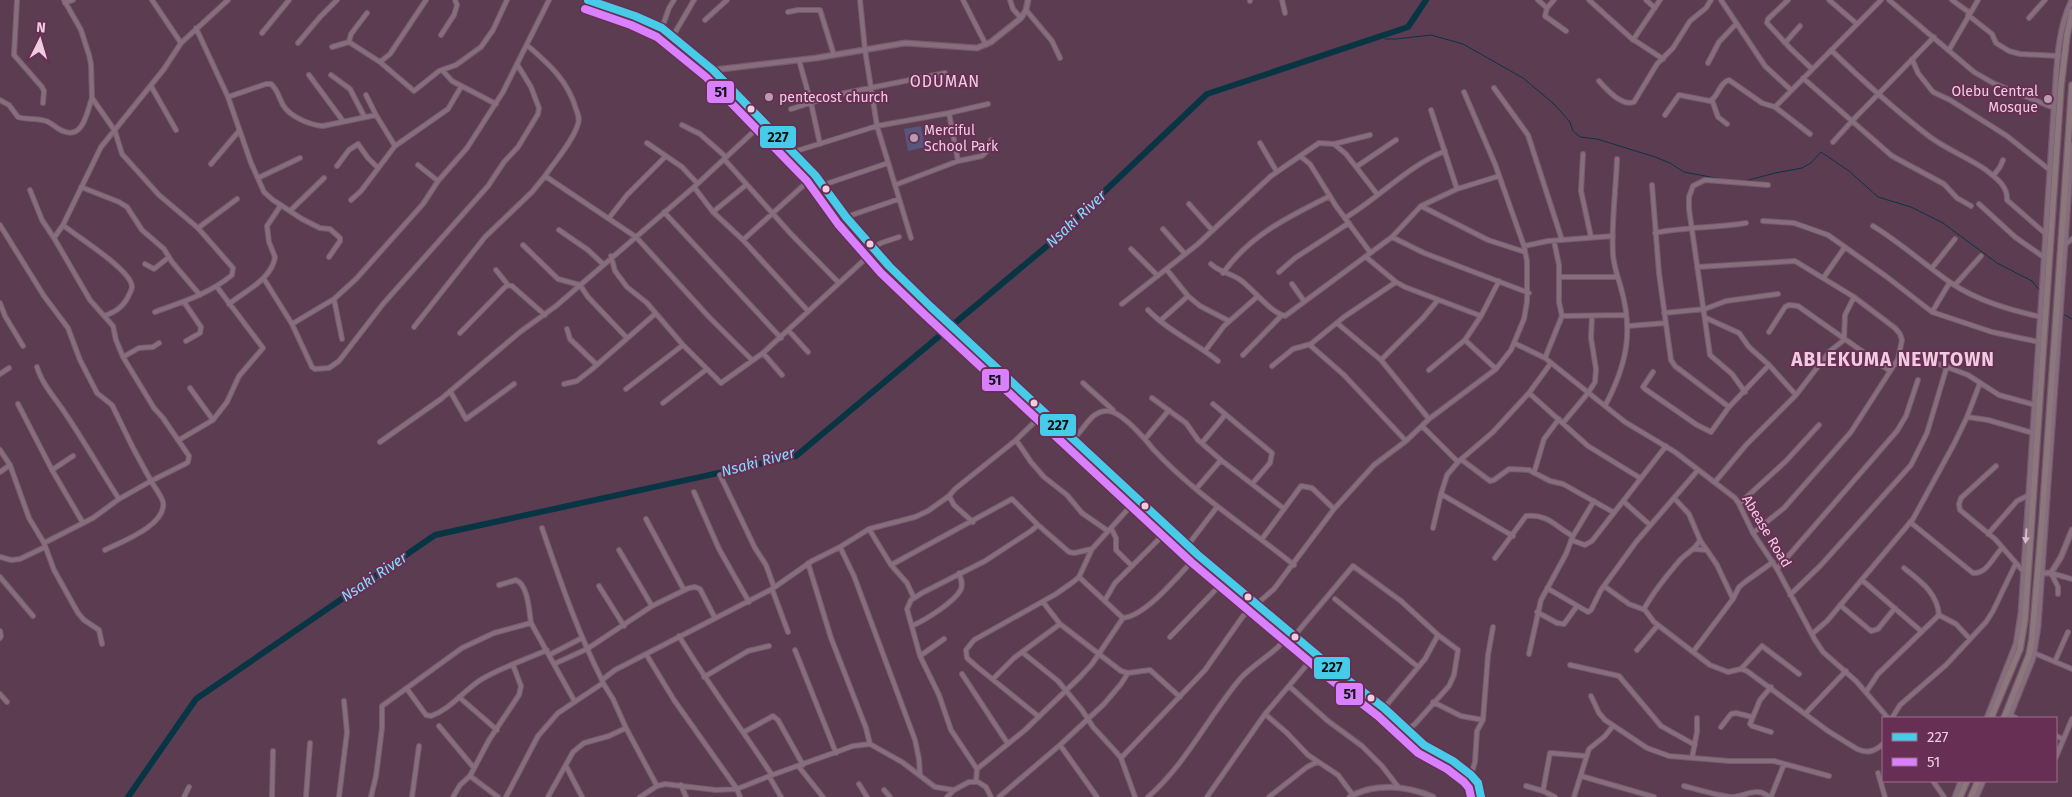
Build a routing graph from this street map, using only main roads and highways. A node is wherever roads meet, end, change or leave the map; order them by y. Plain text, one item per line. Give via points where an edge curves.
1 (2072, 12) edge
2 (2072, 85) edge
3 (2040, 414) junction
4 (2049, 415) junction
5 (2033, 520) junction
6 (2042, 521) junction
7 (1991, 717) edge
8 (2007, 717) edge
9 (1967, 782) edge
10 (1978, 782) edge
11 (1960, 797) edge
12 (1971, 797) edge

1 - 3 main road via 2066,35 2061,86
2 - 4 main road
3 - 4 main road
3 - 5 main road
4 - 6 main road
5 - 6 main road
5 - 7 main road via 2020,649
6 - 8 main road via 2032,640
9 - 11 main road
10 - 12 main road

